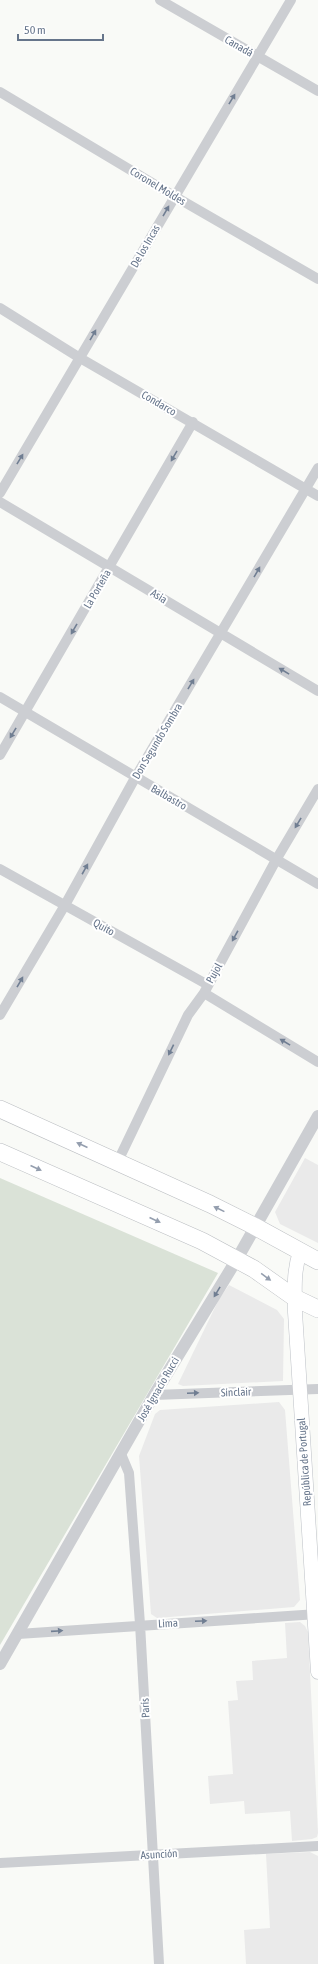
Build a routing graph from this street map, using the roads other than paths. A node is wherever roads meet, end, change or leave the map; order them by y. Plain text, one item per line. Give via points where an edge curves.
1 (160, 0) edge
2 (291, 0) edge
3 (257, 56) junction
4 (0, 92) edge
5 (318, 92) edge
6 (174, 196) junction
7 (318, 279) edge
8 (0, 308) edge
9 (80, 358) junction
10 (193, 422) junction
11 (318, 468) edge
12 (306, 489) junction
13 (0, 493) edge
14 (318, 496) edge
15 (0, 502) edge
16 (110, 567) junction
17 (221, 634) junction
18 (318, 691) edge
19 (0, 697) edge
20 (26, 712) junction
21 (0, 755) edge
22 (135, 778) junction
23 (318, 789) edge
24 (276, 860) junction
25 (0, 869) edge
26 (318, 884) edge
27 (65, 904) junction
28 (206, 989) junction
29 (0, 1015) edge
30 (318, 1062) edge
31 (0, 1109) edge
32 (318, 1116) edge
33 (0, 1152) edge
34 (118, 1161) junction
35 (254, 1226) junction
36 (300, 1252) junction
37 (237, 1259) junction
38 (318, 1261) edge
39 (295, 1298) junction
40 (318, 1310) edge
41 (299, 1389) junction
42 (318, 1389) edge
43 (154, 1395) junction
44 (121, 1454) junction
45 (316, 1614) edge
46 (140, 1624) junction
47 (18, 1634) junction
48 (0, 1664) edge
49 (318, 1672) edge
50 (318, 1846) edge
51 (153, 1855) junction
52 (0, 1863) edge
53 (159, 1964) edge

1 - 3 street, Canadá
2 - 3 street, De los Incas
3 - 5 street, Canadá
6 -> 3 street, De los Incas
4 - 6 street, Coronel Moldes
6 - 7 street, Coronel Moldes
9 -> 6 street, De los Incas
8 - 9 street, Condarco
9 - 10 street, Condarco
13 -> 9 street, De los Incas
10 - 12 street, Condarco
10 -> 16 street, La Porteña
11 - 12 street, Don Segundo Sombra
12 - 14 street, Condarco
17 -> 12 street, Don Segundo Sombra
15 - 16 street, Asia
16 - 17 street, Asia
16 -> 20 street, La Porteña
18 -> 17 street, Asia
22 -> 17 street, Don Segundo Sombra
19 - 20 street, Balbastro
20 -> 21 street, La Porteña
20 - 22 street, Balbastro
22 - 24 street, Balbastro
27 -> 22 street, Don Segundo Sombra
23 -> 24 street, Pujol
24 - 26 street, Balbastro
24 -> 28 street, Pujol
25 - 27 street, Quito
27 - 28 street, Quito
29 -> 27 street, Don Segundo Sombra
30 -> 28 street, Quito
28 -> 34 street, Pujol via 188,1015
34 -> 31 highway
32 - 35 street, José Ignacio Rucci
33 -> 37 highway via 202,1241
35 -> 34 highway
35 - 36 highway
35 - 37 street, José Ignacio Rucci
36 - 38 highway
36 - 39 main road, República de Portugal via 296,1263
37 -> 39 highway
37 -> 43 street, José Ignacio Rucci
39 - 40 highway
39 - 41 main road, República de Portugal
41 - 42 street, Sinclair
43 -> 41 street, Sinclair
41 - 45 main road, República de Portugal
43 - 44 street, José Ignacio Rucci
44 - 46 street, París via 129,1473
44 - 47 street, José Ignacio Rucci
46 -> 45 street, Lima
45 - 49 main road, República de Portugal
47 -> 46 street, Lima
46 - 51 street, París
47 - 48 street, José Ignacio Rucci
50 - 51 street, Asunción
51 - 52 street, Asunción
51 - 53 street, París

